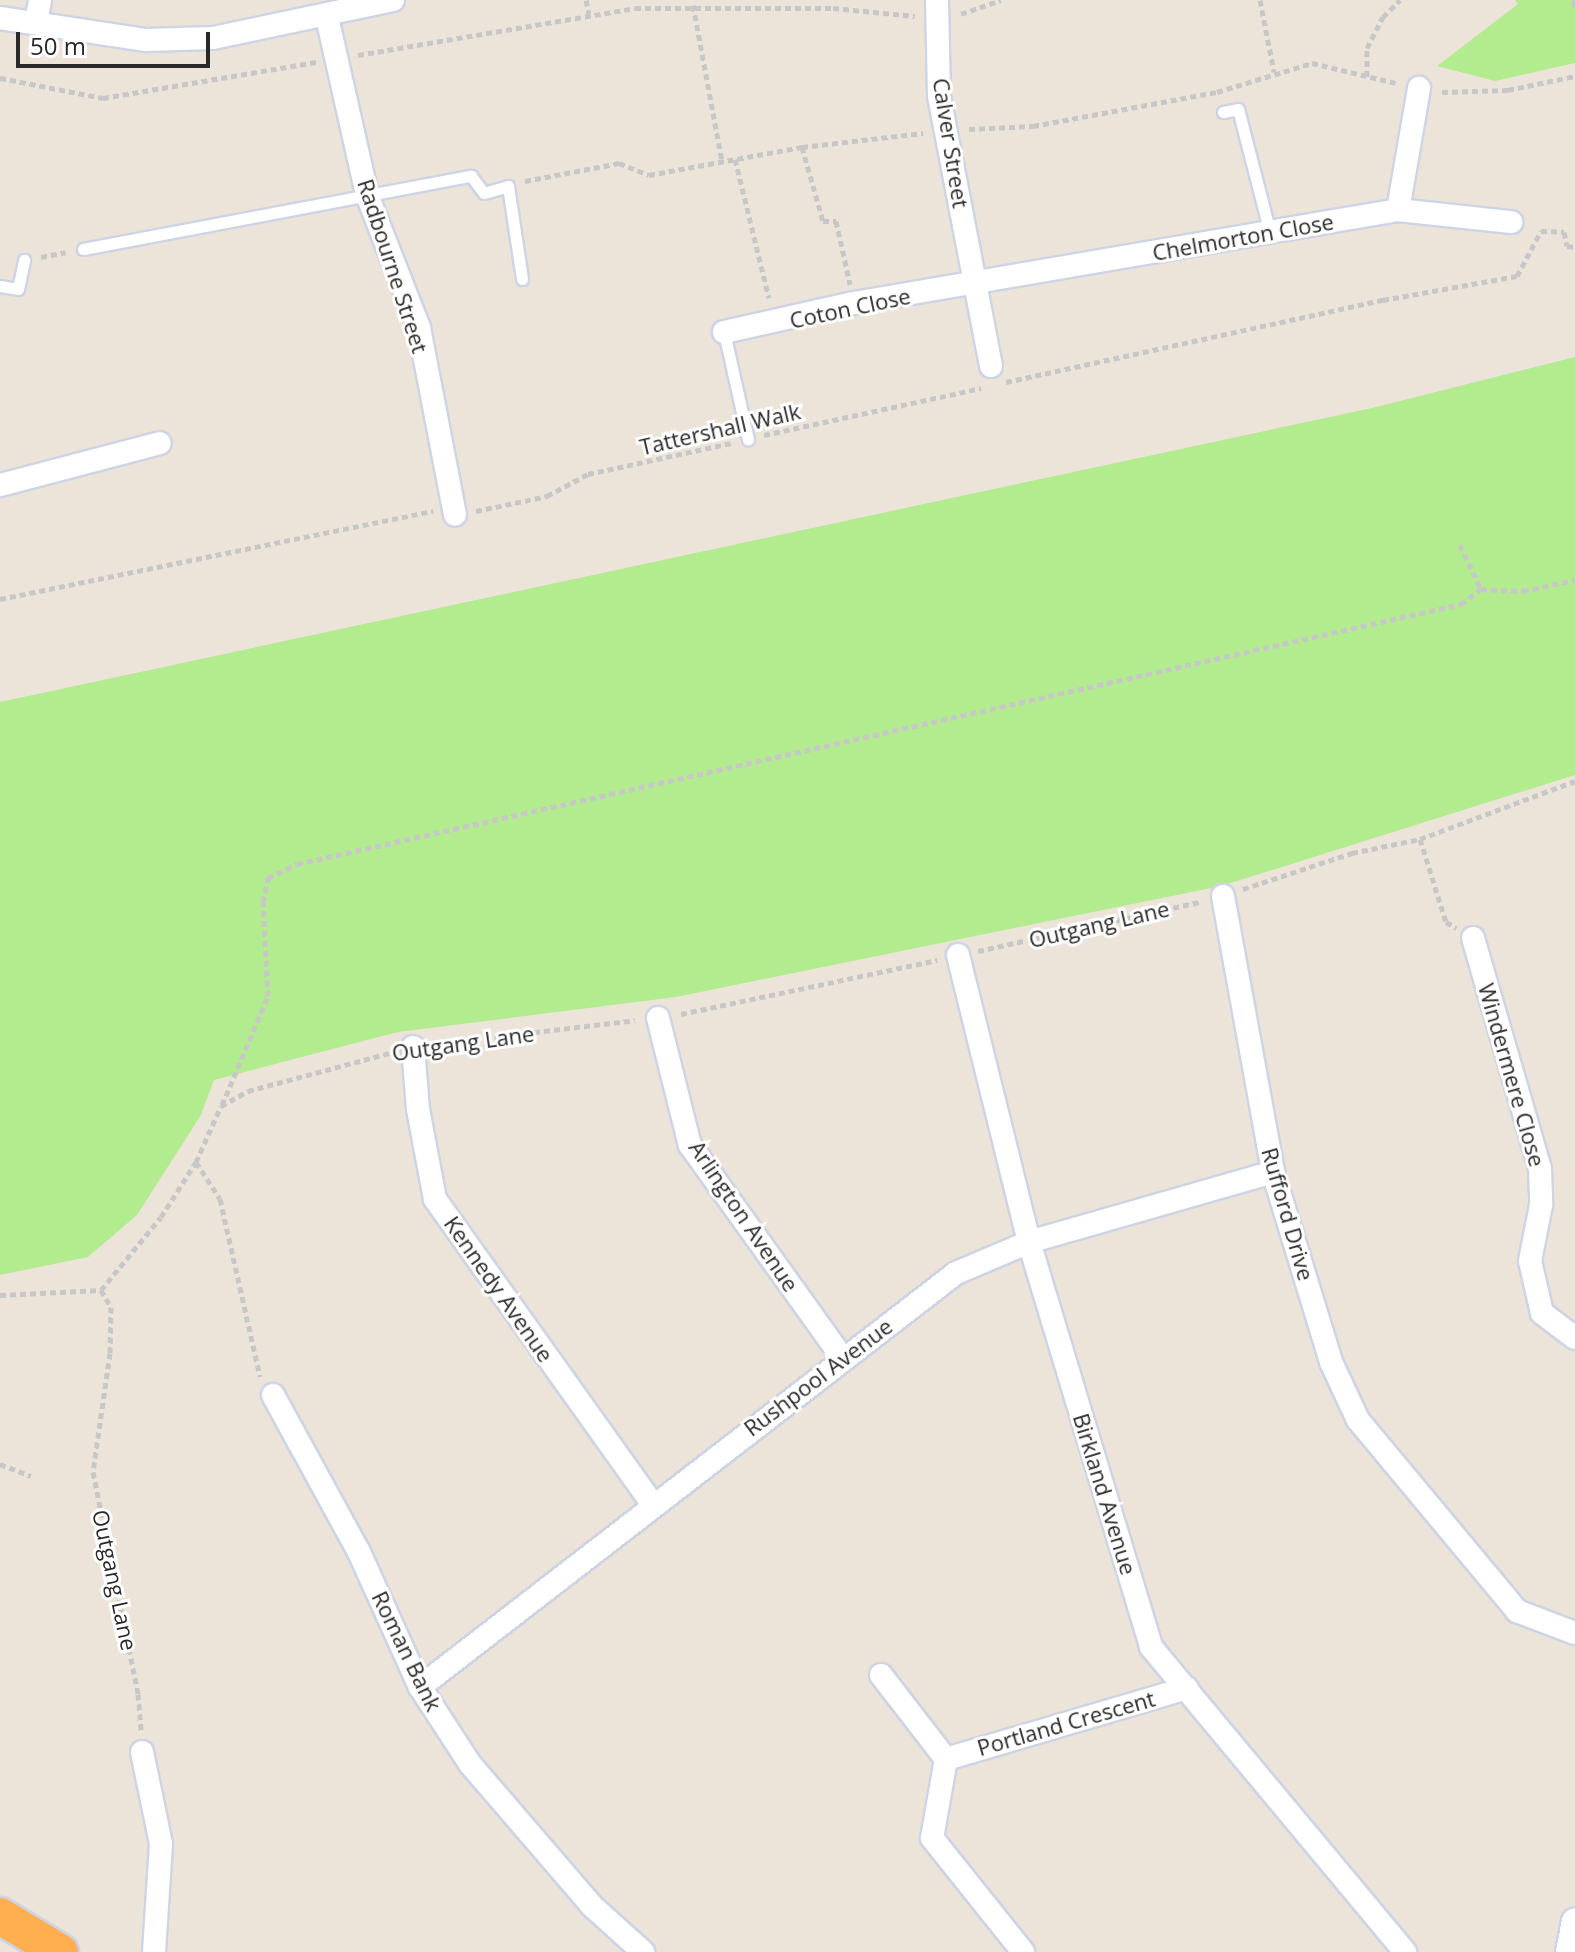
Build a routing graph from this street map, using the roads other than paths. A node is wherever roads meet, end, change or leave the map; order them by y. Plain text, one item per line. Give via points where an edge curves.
1 (40, 0) edge
2 (393, 0) edge
3 (937, 9) edge
4 (327, 17) junction
5 (0, 18) edge
6 (36, 23) junction
7 (1419, 88) road end
8 (1223, 112) dead end
9 (367, 195) junction
10 (1398, 210) junction
11 (1511, 222) dead end
12 (1270, 233) junction
13 (83, 249) road end
14 (24, 260) road end
15 (522, 279) dead end
16 (976, 284) junction
17 (0, 286) edge
18 (724, 332) joint
19 (994, 375) road end
20 (748, 439) road end
21 (160, 443) dead end
22 (0, 485) edge
23 (455, 511) road end
24 (1223, 896) road end
25 (1473, 938) road end
26 (958, 955) road end
27 (658, 1018) road end
28 (413, 1047) road end
29 (1273, 1172) junction
30 (1029, 1242) junction
31 (1575, 1338) edge
32 (842, 1357) junction
33 (273, 1395) road end
34 (653, 1505) junction
35 (1575, 1633) edge
36 (881, 1675) dead end
37 (420, 1687) junction
38 (1187, 1688) junction
39 (142, 1752) road end
40 (946, 1759) junction
41 (0, 1916) edge
42 (1575, 1922) edge
43 (60, 1952) edge
44 (154, 1952) edge
45 (643, 1952) edge
46 (1023, 1952) edge
47 (1405, 1952) edge
48 (1569, 1952) edge

1 - 6 street
2 - 4 street
3 - 16 street, Calver Street via 939,96
4 - 6 street via 213,38 146,40
4 - 9 street, Radbourne Street
5 - 6 street
7 - 10 street
8 - 12 lane via 1238,109
9 - 13 lane
9 - 15 lane via 471,176 484,193 508,186
9 - 23 street, Radbourne Street via 419,328
10 - 11 street, Chelmorton Close
10 - 12 street, Chelmorton Close
12 - 16 street, Chelmorton Close
14 - 17 lane via 18,289
16 - 18 street, Coton Close via 854,303
16 - 19 street, Calver Street
18 - 20 lane
21 - 22 street
24 - 29 street, Rufford Drive
25 - 31 street, Windermere Close via 1540,1168 1541,1205 1530,1261 1542,1313
26 - 30 street, Birkland Avenue
27 - 32 street, Arlington Avenue via 690,1145
28 - 34 street, Kennedy Avenue via 435,1199
29 - 30 street, Rushpool Avenue
29 - 35 street, Rufford Drive via 1331,1362 1358,1420 1517,1611
30 - 32 street, Rushpool Avenue via 956,1273
30 - 38 street, Birkland Avenue via 1151,1647
32 - 34 street, Rushpool Avenue
33 - 37 street, Roman Bank via 359,1552
34 - 37 street, Rushpool Avenue
36 - 40 street
37 - 45 street, Roman Bank via 470,1764 592,1906
38 - 40 street, Portland Crescent
38 - 47 street, Birkland Avenue
39 - 44 street via 161,1844
40 - 46 street via 932,1838
41 - 43 highway
42 - 48 street

